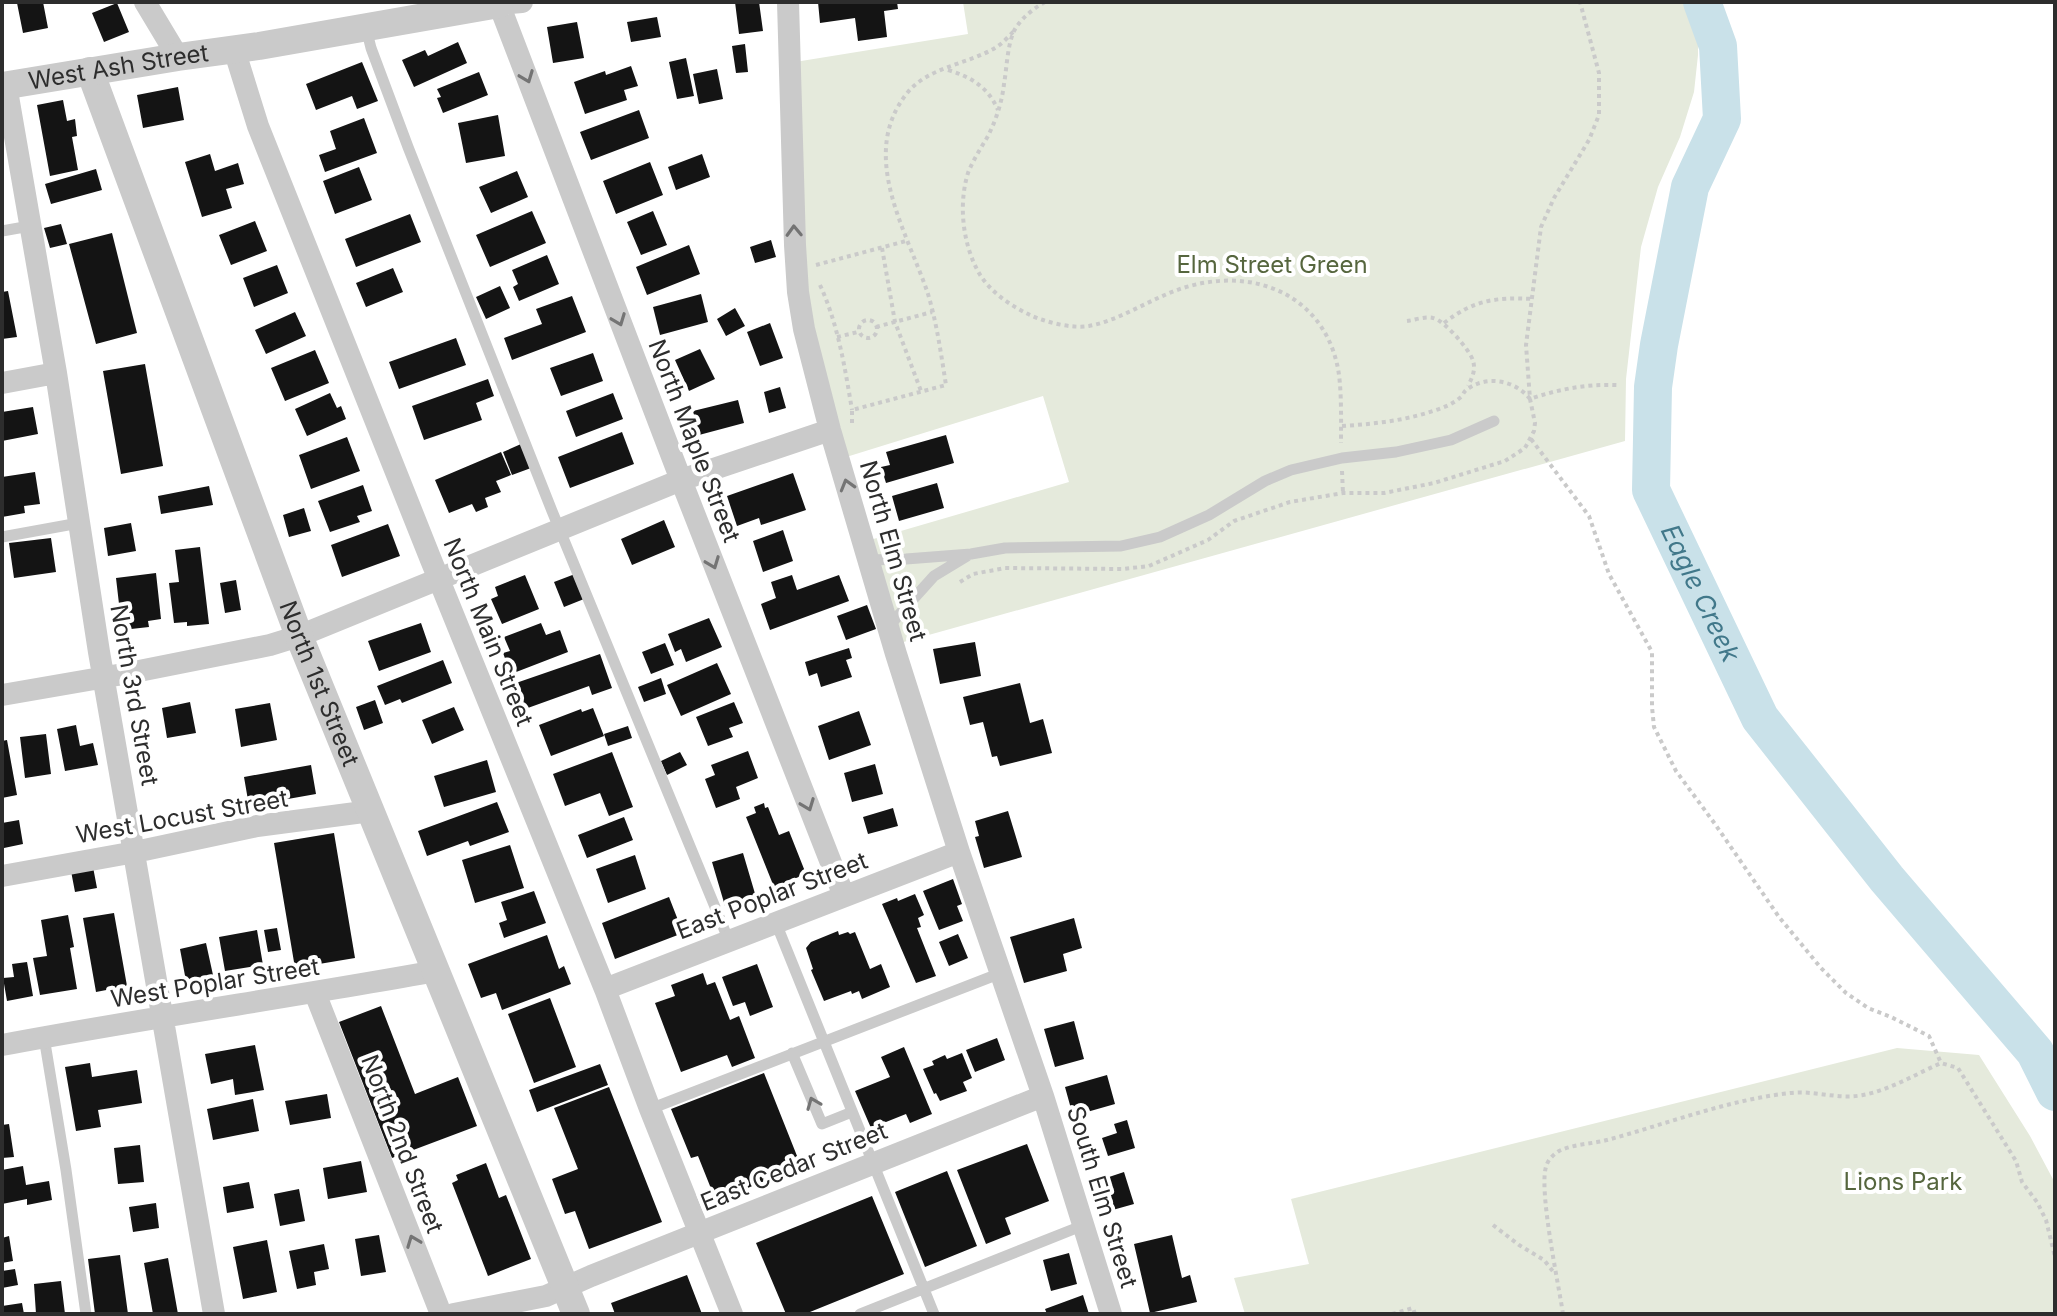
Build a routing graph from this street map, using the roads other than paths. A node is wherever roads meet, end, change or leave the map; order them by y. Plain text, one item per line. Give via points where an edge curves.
1 (145, 2) edge
2 (788, 2) edge
3 (506, 3) edge
4 (366, 27) junction
5 (234, 49) junction
6 (178, 57) junction
7 (90, 71) junction
8 (4, 86) edge
9 (30, 226) junction
10 (2, 231) edge
11 (56, 373) junction
12 (2, 383) edge
13 (1494, 421) dead end
14 (833, 439) junction
15 (681, 480) junction
16 (79, 523) junction
17 (560, 529) junction
18 (2, 537) edge
19 (971, 554) junction
20 (869, 560) junction
21 (438, 578) junction
22 (888, 627) junction
23 (299, 636) junction
24 (103, 678) junction
25 (2, 695) edge
26 (371, 811) junction
27 (135, 852) junction
28 (959, 852) junction
29 (2, 876) edge
30 (844, 896) junction
31 (776, 923) junction
32 (729, 941) junction
33 (436, 971) junction
34 (1001, 973) junction
35 (605, 989) junction
36 (315, 993) junction
37 (163, 1016) junction
38 (44, 1037) junction
39 (825, 1041) junction
40 (2, 1045) edge
41 (792, 1053) junction
42 (1043, 1096) junction
43 (650, 1109) junction
44 (852, 1112) junction
45 (873, 1164) junction
46 (1084, 1225) junction
47 (699, 1233) junction
48 (923, 1289) junction
49 (571, 1301) edge
50 (86, 1314) edge
51 (214, 1314) edge
52 (441, 1314) edge
53 (454, 1314) edge
54 (732, 1314) edge
55 (860, 1314) edge
56 (934, 1314) edge
57 (1111, 1314) edge

1 - 6 street
14 -> 2 street, North Elm Street via 798,292
3 - 4 street, West Ash Street
3 -> 15 street, North Maple Street
4 - 5 street, West Ash Street
4 - 17 lane via 408,147
5 - 6 street, West Ash Street
5 - 21 street, North Main Street via 258,126
6 - 7 street, West Ash Street
7 - 8 street, West Ash Street
7 - 23 street, North 1st Street
8 - 9 street, North 3rd Street
9 - 10 lane
9 - 11 street, North 3rd Street
11 - 12 street
11 - 16 street, North 3rd Street
13 - 19 lane via 1451,440 1291,470 1160,537 1121,546 1005,548
14 - 15 street
20 -> 14 street, North Elm Street
15 - 17 street
15 -> 30 street, North Maple Street
16 - 18 lane
16 - 24 street, North 3rd Street
17 - 21 street
17 - 32 lane
19 - 20 lane
19 - 22 lane via 934,576
20 - 22 street, North Elm Street
21 - 23 street
21 - 35 street, North Main Street
22 - 28 street, North Elm Street
23 - 24 street
23 - 26 street, North 1st Street
24 - 25 street
24 - 27 street, North 3rd Street
26 - 27 street, West Locust Street via 257,826
26 - 33 street, North 1st Street
27 - 29 street, West Locust Street
27 - 37 street, North 3rd Street
28 - 30 street, East Poplar Street
28 - 34 street, North Elm Street
30 - 31 street, East Poplar Street
31 - 32 street, East Poplar Street
31 - 39 lane
32 - 35 street, East Poplar Street
33 - 36 street, West Poplar Street
33 - 49 street, North 1st Street
34 - 39 lane
34 - 42 street, North Elm Street
35 - 43 street, North Main Street
36 - 37 street, West Poplar Street
52 -> 36 street, North 2nd Street
37 - 38 street, West Poplar Street
37 - 51 street, North 3rd Street
38 - 40 street, West Poplar Street
38 - 50 lane
39 - 41 lane
39 - 44 lane
41 - 43 lane
44 -> 41 lane via 822,1124
42 - 45 street, East Cedar Street
42 - 46 street, South Elm Street
43 - 47 street, North Main Street
44 - 45 lane
45 - 47 street, East Cedar Street
45 - 48 lane
46 - 48 lane
46 - 57 street, South Elm Street
47 - 49 street, East Cedar Street via 591,1276
47 - 54 street, North Main Street
48 - 55 lane
48 - 56 lane
49 - 53 street, East Cedar Street via 546,1296

